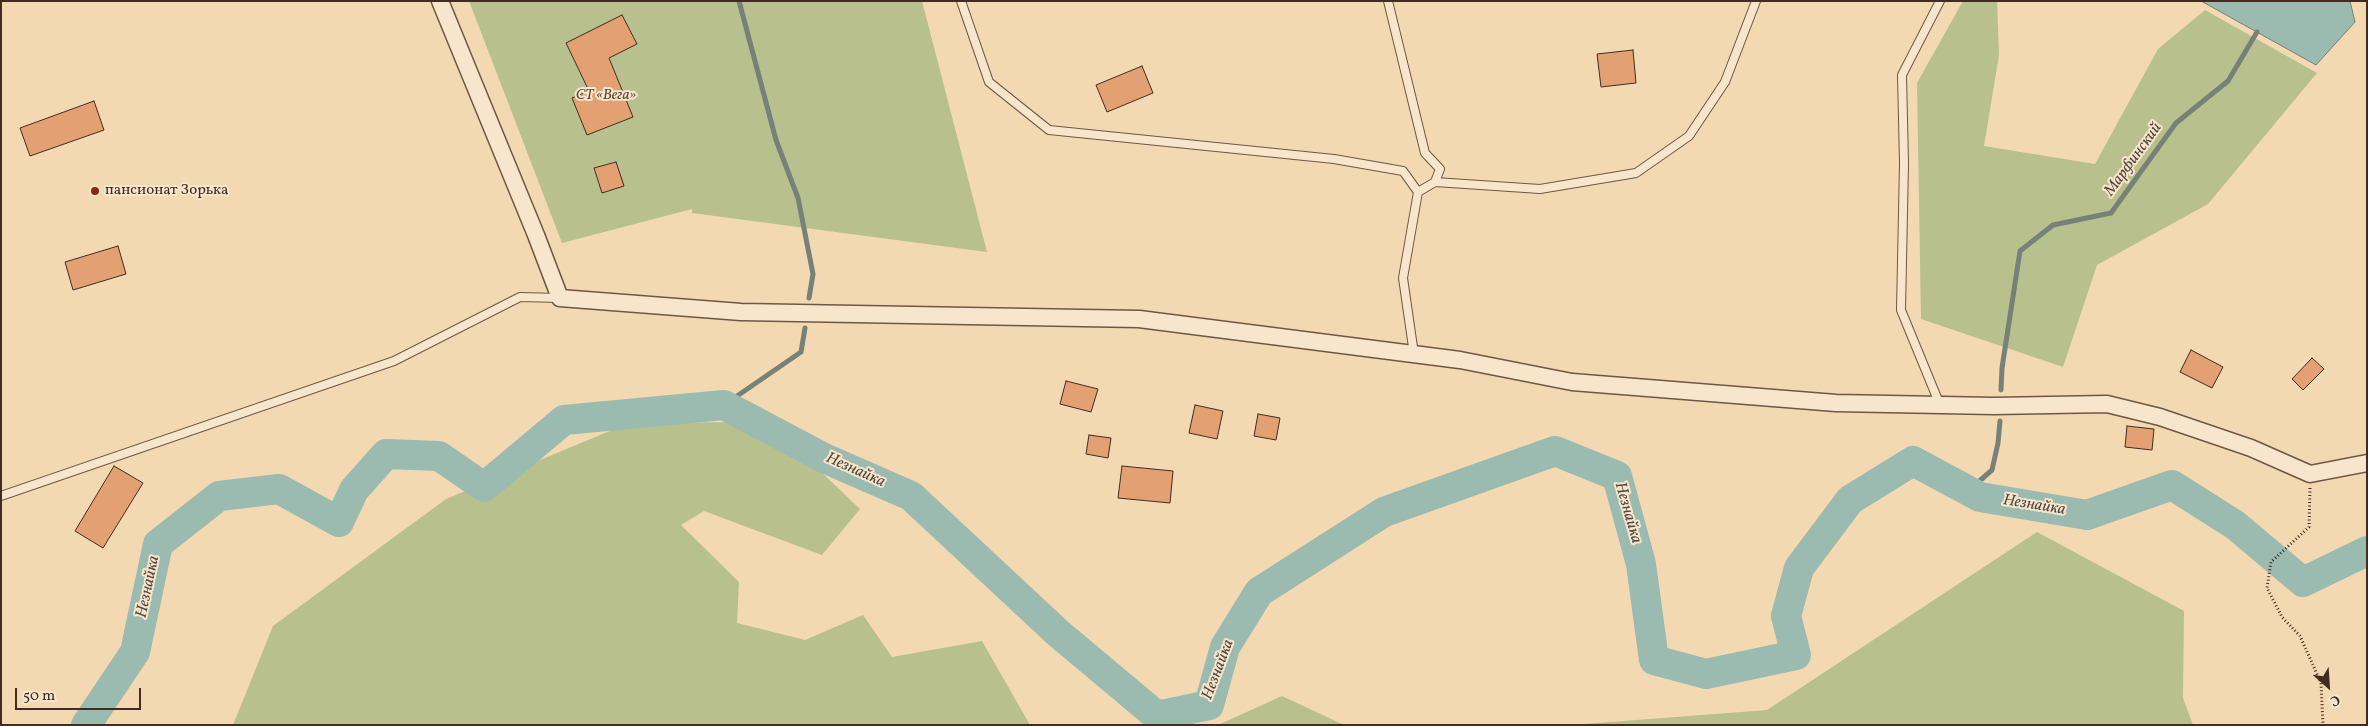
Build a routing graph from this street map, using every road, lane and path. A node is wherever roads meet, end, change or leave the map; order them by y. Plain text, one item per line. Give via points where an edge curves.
1 (440, 1) edge
2 (961, 1) edge
3 (1388, 1) edge
4 (1756, 1) edge
5 (1940, 1) edge
6 (1435, 182) junction
7 (1418, 192) junction
8 (560, 298) junction
9 (1414, 354) junction
10 (1940, 405) junction
11 (2367, 462) edge
12 (2310, 474) junction
13 (1, 496) edge
14 (2322, 725) edge

1 - 8 street
2 - 7 lane via 989,82 1049,130 1351,162 1403,171
3 - 6 lane via 1425,153 1440,169
4 - 6 lane via 1725,82 1689,136 1636,173 1540,189
5 - 10 lane via 1902,75 1901,310
6 - 7 lane
7 - 9 lane via 1403,278
8 - 9 street via 741,312 1139,319
8 - 13 lane via 520,297 394,361
9 - 10 street via 1572,382 1836,403
10 - 12 street via 2107,404 2160,417 2251,448
11 - 12 street
12 - 14 path via 2309,527 2271,562 2267,588 2282,617 2300,636 2321,683

